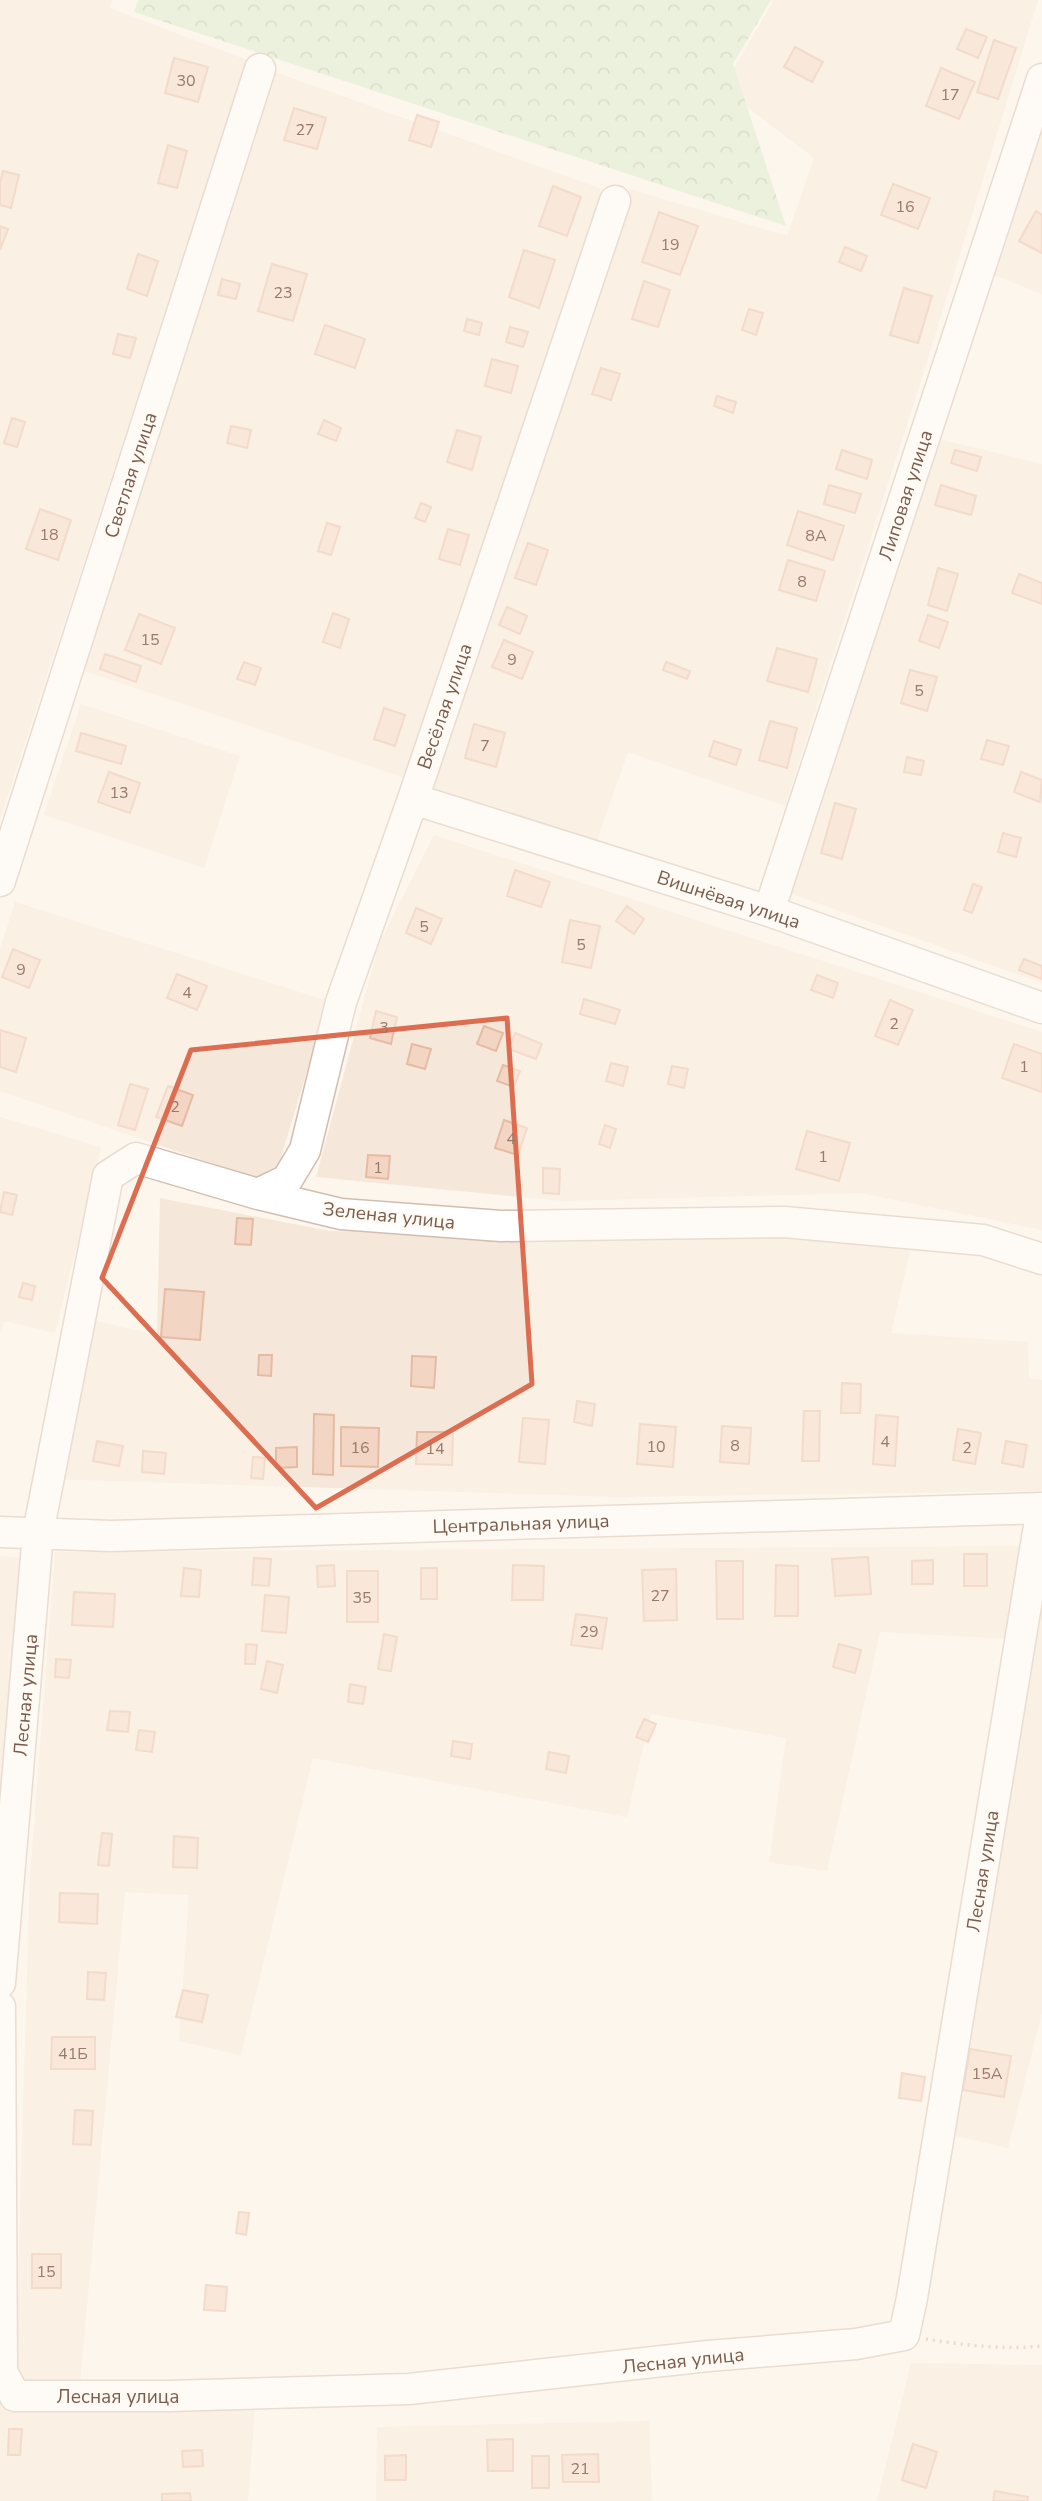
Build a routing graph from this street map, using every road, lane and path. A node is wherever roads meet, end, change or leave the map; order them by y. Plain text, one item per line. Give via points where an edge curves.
1 (260, 69) dead end
2 (1042, 79) edge
3 (615, 201) dead end
4 (413, 799) junction
5 (0, 881) edge
6 (769, 911) junction
7 (1042, 1008) edge
8 (258, 1194) junction
9 (1042, 1259) edge
10 (1042, 1508) edge
11 (0, 1532) edge
12 (38, 1533) junction
13 (0, 1983) edge
14 (0, 2007) edge
15 (904, 2335) junction
16 (1042, 2346) edge

1 - 5 street, Светлая улица
2 - 6 street, Липовая улица
3 - 4 street, Весёлая улица
4 - 6 street, Вишнёвая улица
4 - 8 street, Весёлая улица via 341,1002 305,1150 287,1180
6 - 7 street, Вишнёвая улица
8 - 9 street, Зеленая улица via 341,1214 501,1226 784,1222 983,1240
8 - 12 street, Зеленая улица via 136,1158 108,1176
10 - 12 street, Центральная улица via 125,1536
10 - 15 street, Лесная улица
11 - 12 street, Центральная улица
12 - 13 street, Лесная улица
14 - 15 street, Лесная улица via 2,2372 15,2396 410,2389 856,2344
15 - 16 path via 952,2343

